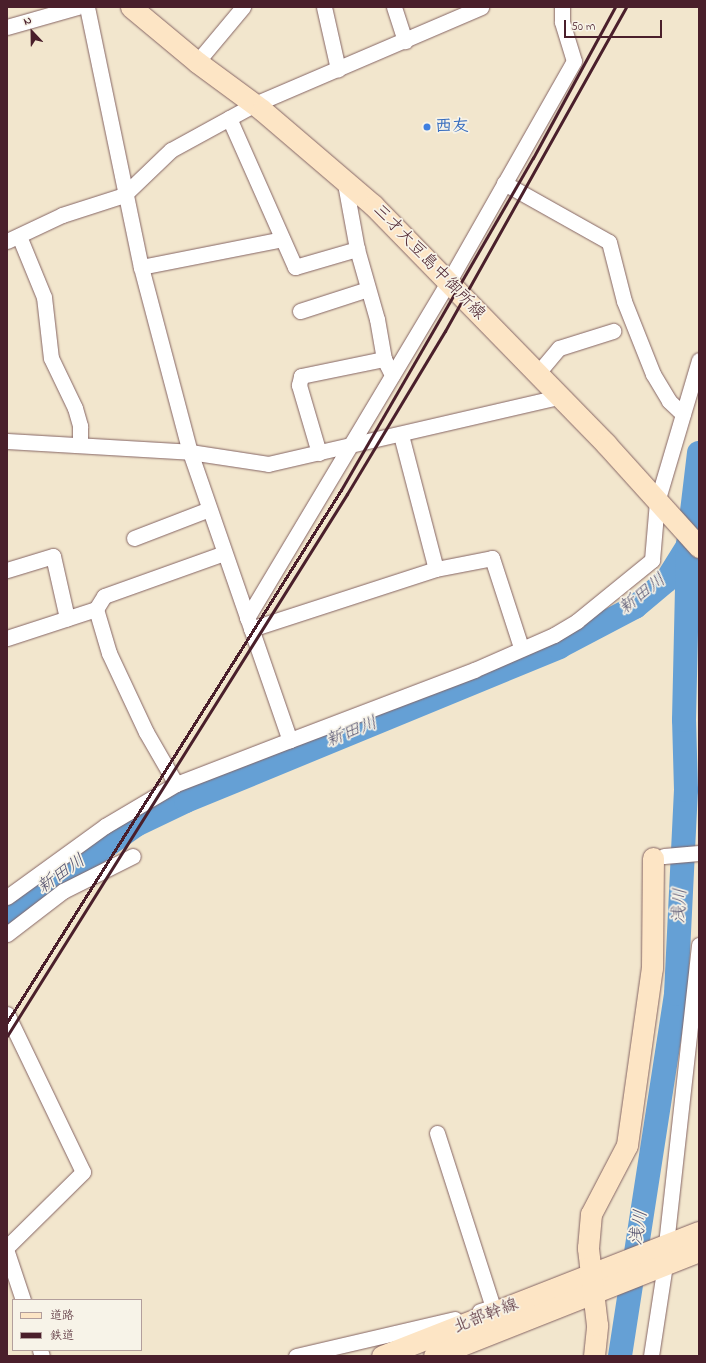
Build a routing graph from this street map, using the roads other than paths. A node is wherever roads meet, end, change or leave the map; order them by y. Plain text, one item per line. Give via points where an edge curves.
1 (77, 7) edge
2 (88, 7) edge
3 (131, 7) edge
4 (243, 7) edge
5 (324, 7) edge
6 (394, 7) edge
7 (481, 7) edge
8 (562, 7) edge
9 (7, 27) edge
10 (405, 41) junction
11 (197, 62) junction
12 (338, 69) junction
13 (255, 104) junction
14 (229, 118) junction
15 (344, 178) junction
16 (504, 184) junction
17 (124, 195) junction
18 (13, 238) edge
19 (282, 239) junction
20 (357, 249) junction
21 (141, 267) junction
22 (449, 281) junction
23 (368, 289) junction
24 (300, 311) dead end
25 (613, 331) dead end
26 (384, 359) junction
27 (699, 360) edge
28 (537, 374) junction
29 (392, 375) junction
30 (559, 397) junction
31 (683, 414) junction
32 (401, 435) junction
33 (7, 441) edge
34 (80, 443) junction
35 (351, 444) junction
36 (190, 452) junction
37 (319, 453) junction
38 (209, 509) junction
39 (664, 510) junction
40 (134, 538) dead end
41 (699, 546) edge
42 (224, 553) junction
43 (436, 569) junction
44 (7, 570) edge
45 (96, 609) junction
46 (67, 618) junction
47 (249, 623) junction
48 (7, 638) edge
49 (521, 647) junction
50 (290, 740) junction
51 (176, 784) junction
52 (699, 853) edge
53 (133, 856) dead end
54 (659, 857) joint
55 (7, 897) edge
56 (7, 934) edge
57 (699, 944) edge
58 (7, 1014) edge
59 (436, 1133) dead end
60 (699, 1232) edge
61 (7, 1247) edge
62 (699, 1251) edge
63 (7, 1252) edge
64 (660, 1257) junction
65 (600, 1281) junction
66 (23, 1299) edge
67 (283, 1356) edge
68 (287, 1356) edge
69 (296, 1356) edge
70 (382, 1356) edge
71 (434, 1356) edge
72 (594, 1356) edge
73 (651, 1356) edge

1 - 9 street
2 - 17 street
3 - 11 street, 三才大豆島中御所線
4 - 11 street
5 - 12 street
6 - 10 street
7 - 10 street
8 - 16 street via 562,22 574,61
10 - 12 street
11 - 13 street, 三才大豆島中御所線
12 - 13 street
13 - 14 street
13 - 15 street, 三才大豆島中御所線
14 - 17 street via 171,150
14 - 19 street
15 - 20 street
15 - 22 street, 三才大豆島中御所線
16 - 22 street
16 - 31 street via 610,242 624,301 654,374 669,401
17 - 18 street via 62,215
17 - 21 street
18 - 34 street via 44,297 51,358 74,408 80,426
19 - 20 street via 295,267
19 - 21 street
20 - 23 street
21 - 36 street
22 - 28 street, 三才大豆島中御所線
22 - 29 street
23 - 24 street
23 - 26 street
25 - 28 street via 559,348
26 - 29 street
26 - 37 street via 301,376 298,385
27 - 31 street
28 - 30 street, 三才大豆島中御所線
29 - 35 street
30 - 32 street
30 - 39 street, 三才大豆島中御所線
31 - 39 street
32 - 35 street
32 - 43 street
33 - 34 street
34 - 36 street
35 - 37 street
35 - 47 street
36 - 37 street via 268,464
36 - 38 street
38 - 40 street
38 - 42 street
39 - 41 street, 三才大豆島中御所線
39 - 49 street via 652,560 577,621 554,635
42 - 45 street via 104,596
42 - 47 street
43 - 47 street
43 - 49 street via 492,558
44 - 46 street via 53,556
45 - 46 street
45 - 51 street via 109,652 146,732
46 - 48 street
47 - 50 street
49 - 50 street via 474,670
50 - 51 street
51 - 55 street via 105,826
52 - 54 street
53 - 56 street via 63,891
54 - 65 street via 645,1036 627,1145 591,1214
57 - 64 street
58 - 61 street via 83,1172
59 - 69 street via 493,1307 366,1342
60 - 64 street
62 - 64 street
63 - 66 street
64 - 65 street
64 - 73 street
65 - 70 street, 北部幹線
65 - 71 street, 北部幹線
65 - 72 street
67 - 68 street

